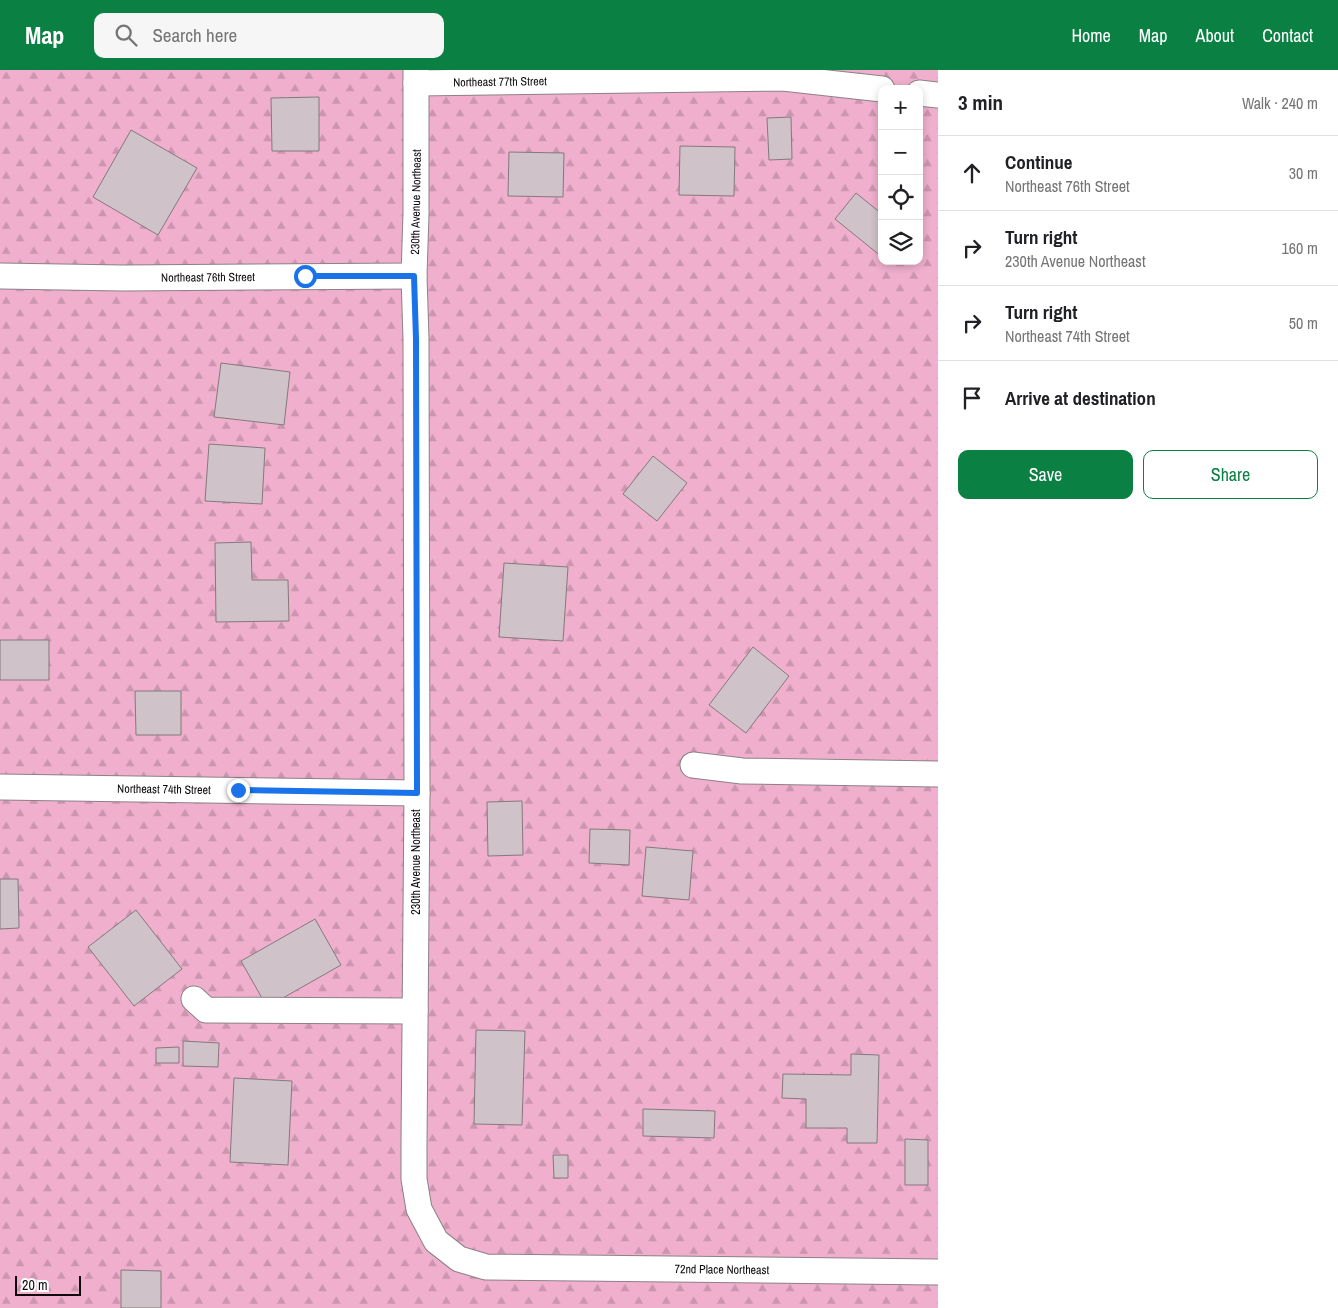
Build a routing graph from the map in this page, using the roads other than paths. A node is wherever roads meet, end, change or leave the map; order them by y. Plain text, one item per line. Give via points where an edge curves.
1 (416, 77) edge
2 (878, 89) edge
3 (923, 93) edge
4 (938, 94) edge
5 (0, 276) edge
6 (414, 276) junction
7 (693, 764) dead end
8 (938, 774) edge
9 (0, 787) edge
10 (417, 793) junction
11 (194, 999) dead end
12 (415, 1011) junction
13 (506, 1268) joint
14 (938, 1272) edge

1 - 2 street, Northeast 77th Street via 783,78
1 - 6 street, 230th Avenue Northeast
3 - 4 street
5 - 6 street, Northeast 76th Street
6 - 10 street, 230th Avenue Northeast
7 - 8 street via 742,771
9 - 10 street, Northeast 74th Street
10 - 12 street, 230th Avenue Northeast
11 - 12 street via 206,1010
12 - 13 street, 230th Avenue Northeast via 414,1179 419,1209 436,1242 459,1259 486,1268
13 - 14 street, 72nd Place Northeast

